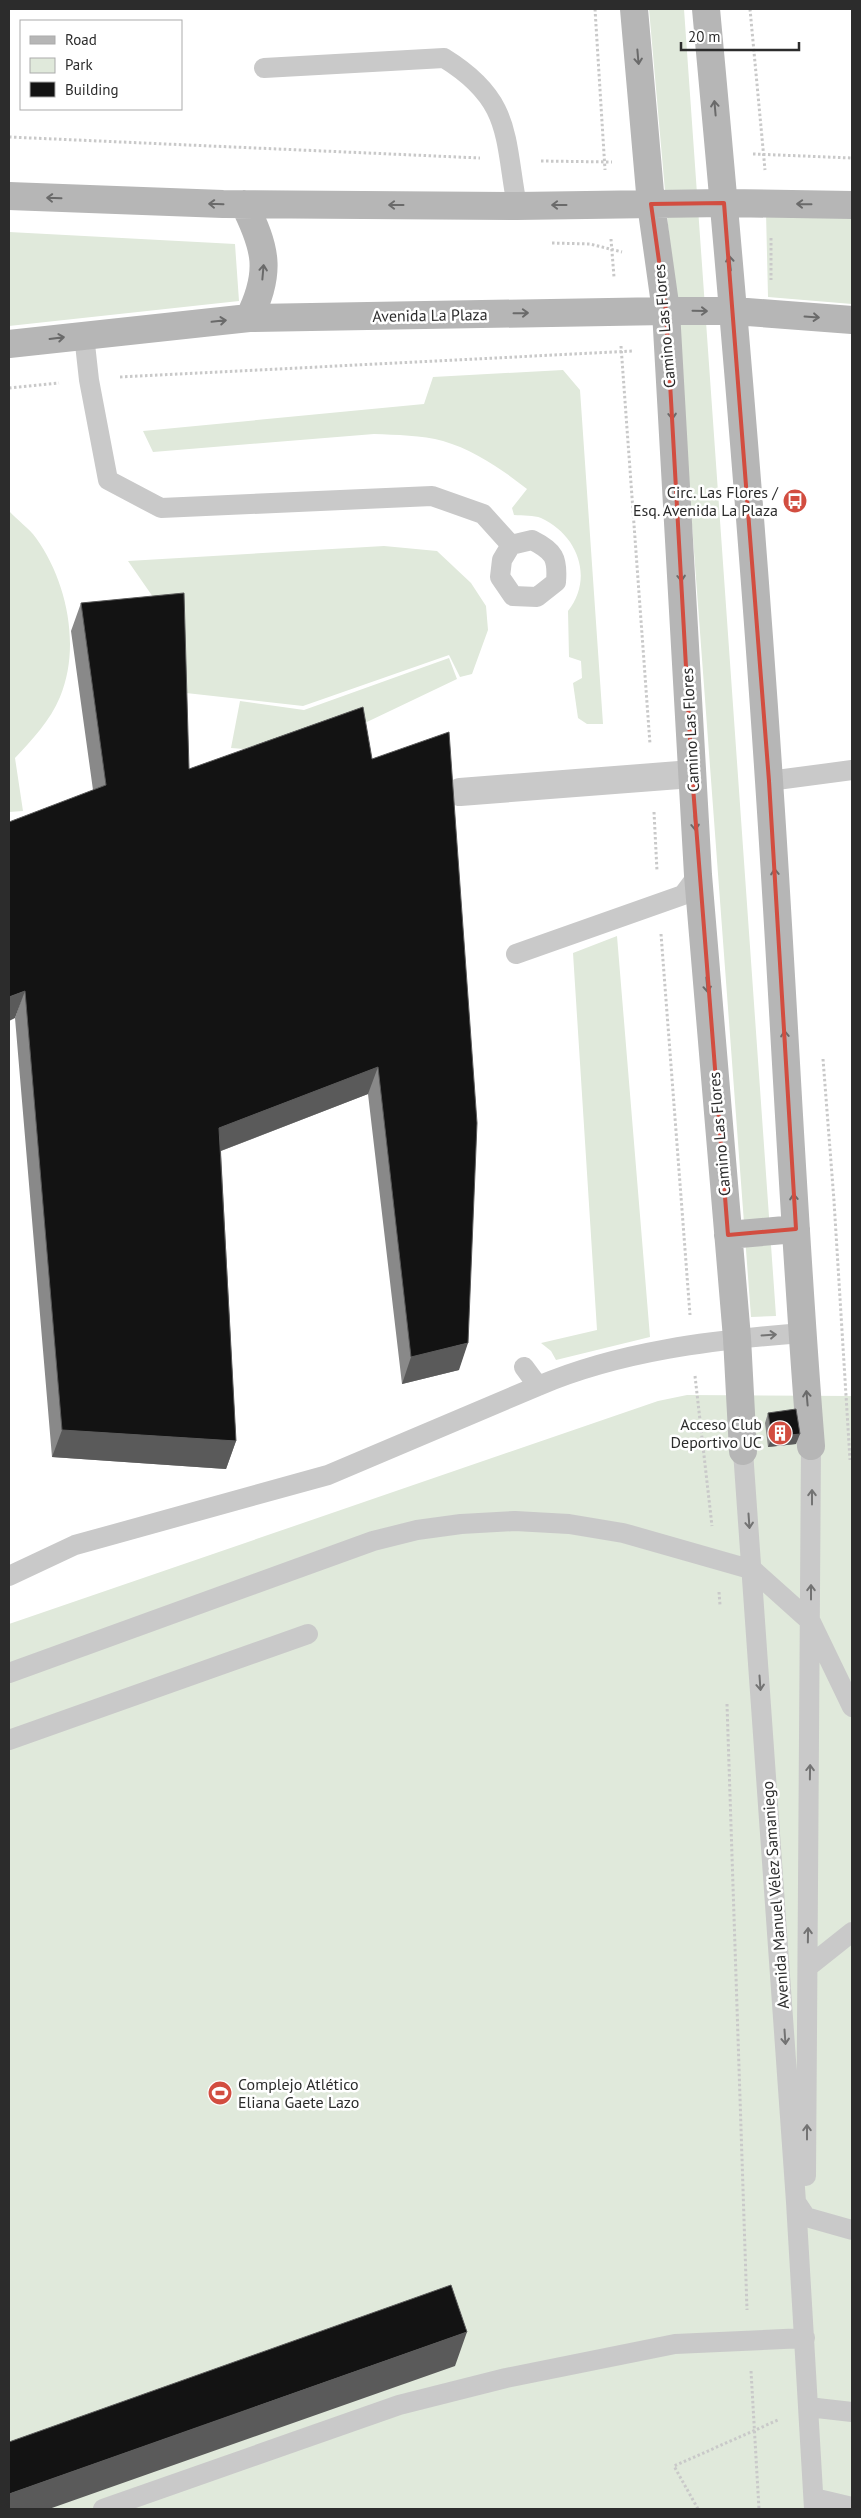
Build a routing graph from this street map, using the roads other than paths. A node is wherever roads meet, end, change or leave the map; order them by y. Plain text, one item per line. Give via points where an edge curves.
1 (634, 9) edge
2 (706, 9) edge
3 (264, 68) dead end
4 (9, 196) edge
5 (724, 203) junction
6 (244, 204) junction
7 (651, 204) junction
8 (852, 205) edge
9 (517, 206) junction
10 (666, 310) junction
11 (734, 311) junction
12 (249, 318) junction
13 (852, 320) edge
14 (84, 335) junction
15 (9, 344) edge
16 (511, 545) dead end
17 (852, 770) edge
18 (692, 774) junction
19 (769, 781) junction
20 (460, 792) dead end
21 (698, 875) junction
22 (516, 954) dead end
23 (796, 1229) junction
24 (728, 1235) junction
25 (802, 1333) junction
26 (737, 1338) junction
27 (524, 1367) dead end
28 (538, 1386) junction
29 (743, 1451) joint
30 (812, 1456) joint
31 (753, 1570) junction
32 (9, 1576) edge
33 (811, 1622) junction
34 (308, 1634) dead end
35 (9, 1673) edge
36 (852, 1707) edge
37 (9, 1740) edge
38 (852, 1932) edge
39 (808, 1967) junction
40 (801, 2210) junction
41 (852, 2230) edge
42 (805, 2338) junction
43 (808, 2407) junction
44 (852, 2412) edge
45 (814, 2504) edge
46 (852, 2507) edge
47 (103, 2509) edge

1 -> 7 street, Camino Las Flores
5 -> 2 street
3 - 9 lane via 444,58 484,89 498,111 504,126
6 -> 4 street
5 - 7 street
8 -> 5 street
11 -> 5 street
9 -> 6 street
12 -> 6 street via 258,301 264,267 258,232
7 -> 9 street
7 - 10 street, Camino Las Flores
10 -> 11 street, Avenida La Plaza
12 -> 10 street, Avenida La Plaza
10 -> 18 street, Camino Las Flores
11 -> 13 street, Avenida La Plaza
11 - 19 street
14 -> 12 street, Avenida La Plaza
15 -> 14 street, Avenida La Plaza
14 - 16 lane via 108,480 161,508 432,496 483,514
17 - 19 lane
18 - 20 street
18 -> 21 street, Camino Las Flores
23 -> 19 street
21 - 22 lane via 683,895
21 -> 24 street, Camino Las Flores
23 - 24 street
23 - 25 street
24 - 26 street, Camino Las Flores
26 -> 25 lane
30 -> 25 street
26 - 28 lane via 671,1347 560,1376
26 - 29 street, Camino Las Flores
27 - 28 lane
28 - 32 lane via 328,1475 75,1545
29 -> 31 lane, Avenida Manuel Vélez Samaniego
33 -> 30 lane, Avenida Manuel Vélez Samaniego
31 - 33 lane
31 - 35 lane via 623,1533 569,1524 516,1521 417,1530 372,1541
31 -> 40 lane, Avenida Manuel Vélez Samaniego
33 - 36 lane
39 -> 33 lane, Avenida Manuel Vélez Samaniego
34 - 37 lane
38 - 39 lane
40 -> 39 lane, Avenida Manuel Vélez Samaniego
40 - 41 lane
40 - 42 lane, Avenida Manuel Vélez Samaniego
42 - 43 lane, Avenida Manuel Vélez Samaniego
42 - 47 lane via 675,2344 506,2378 408,2403
43 - 44 lane
43 - 45 lane, Avenida Manuel Vélez Samaniego
45 - 46 lane

